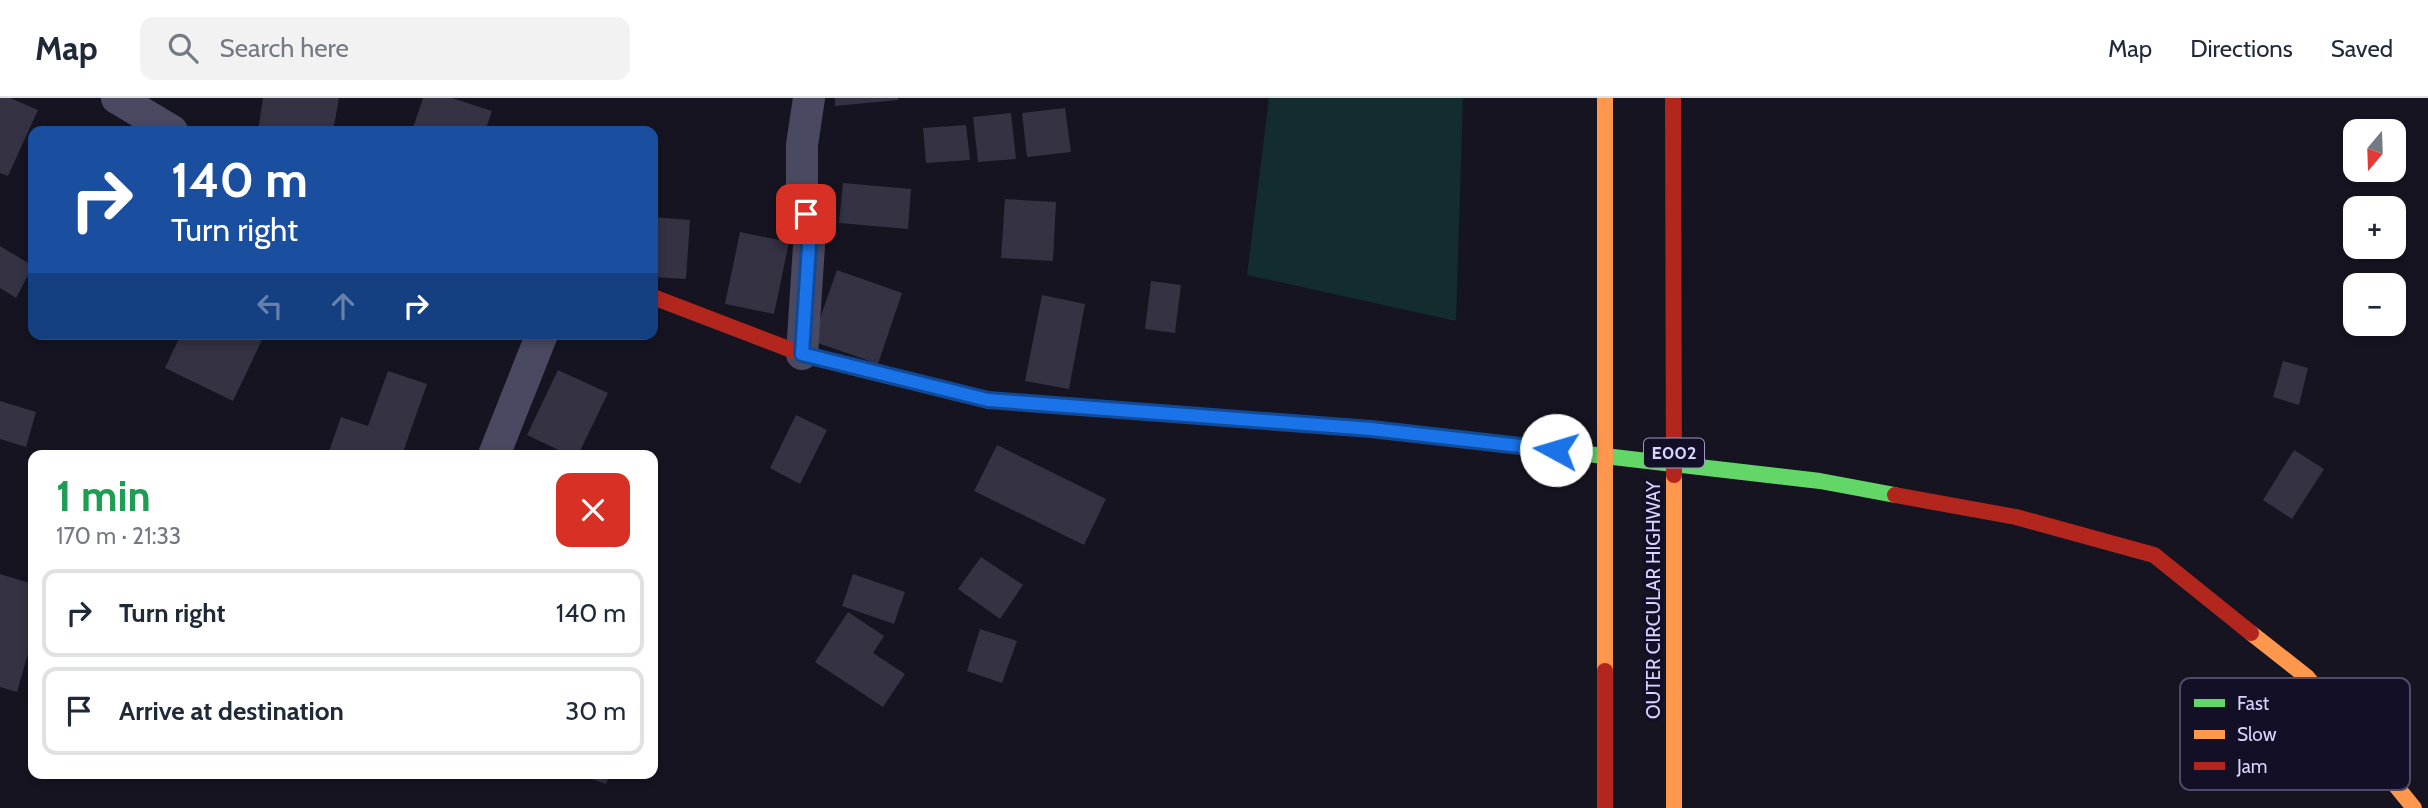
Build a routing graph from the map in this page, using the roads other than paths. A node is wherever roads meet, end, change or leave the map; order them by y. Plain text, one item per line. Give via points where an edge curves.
1 (117, 98) edge
2 (809, 98) edge
3 (1605, 98) edge
4 (1673, 98) edge
5 (164, 126) edge
6 (658, 299) edge
7 (540, 340) edge
8 (802, 354) junction
9 (496, 450) edge
10 (2308, 678) edge
11 (2399, 790) edge
12 (1605, 808) edge
13 (1674, 808) edge
14 (2414, 808) edge

1 - 5 street
2 - 8 street via 802,145 802,199 810,230
3 - 12 main road, bridge
4 - 13 main road, OUTER CIRCULAR HIGHWAY / E002, bridge
6 - 8 main road
7 - 9 street
8 - 10 main road via 988,400 1371,429 1820,481 2016,517 2154,555
11 - 14 main road

